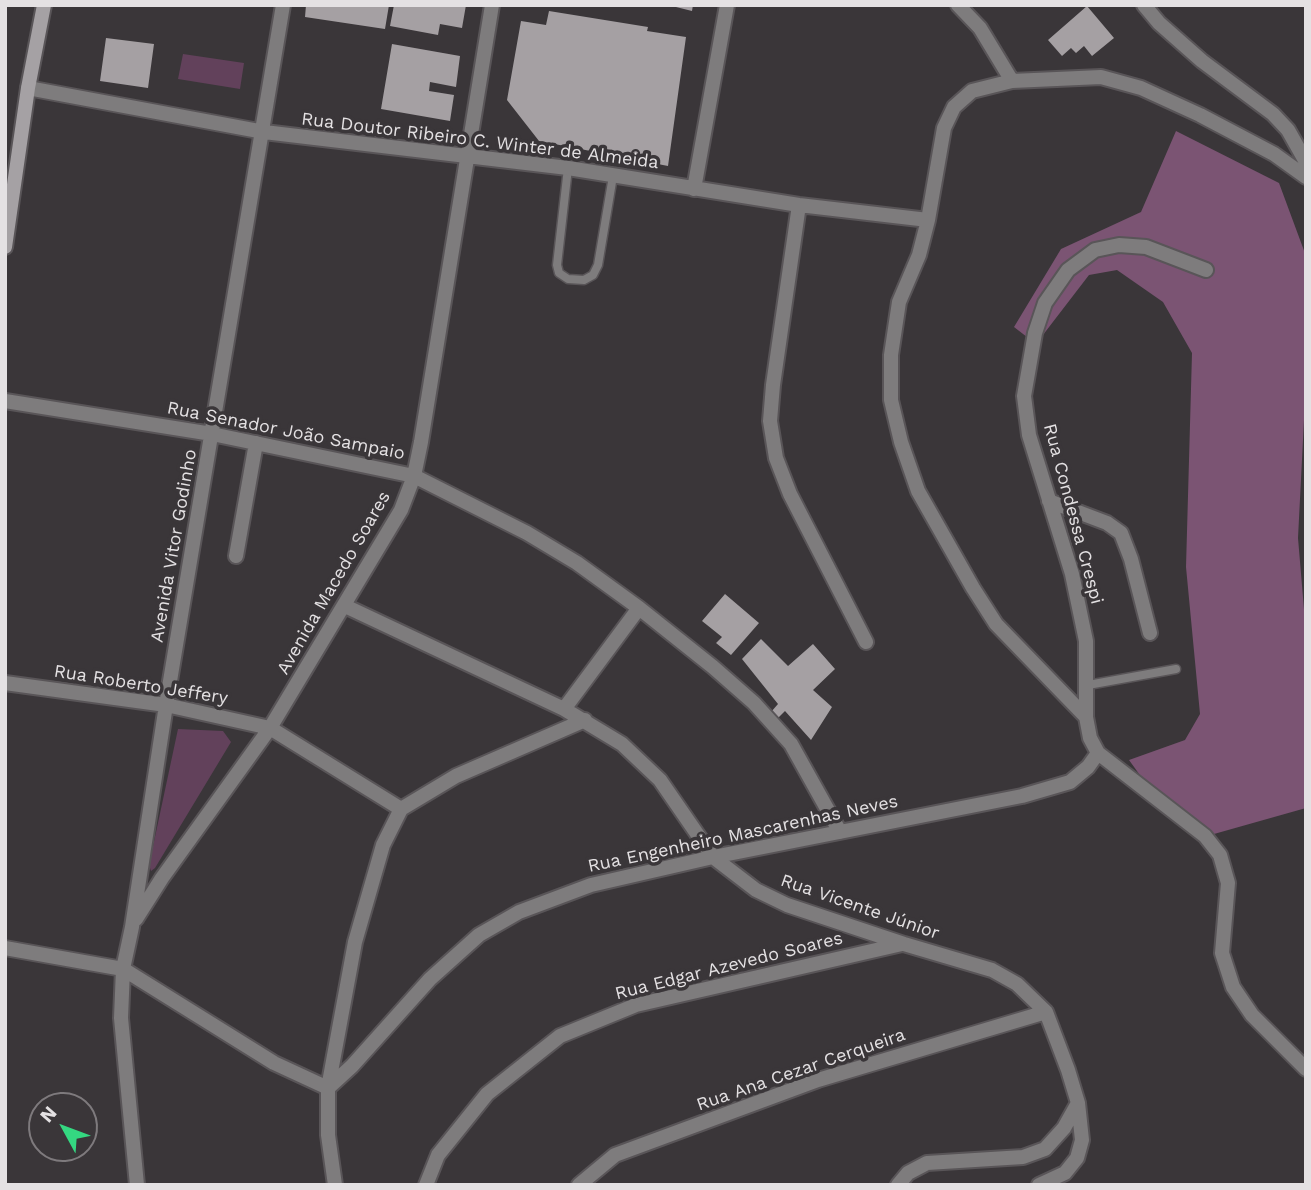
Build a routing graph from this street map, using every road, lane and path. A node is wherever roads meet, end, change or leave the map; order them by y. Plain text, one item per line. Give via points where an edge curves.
1 (44, 5) edge
2 (283, 5) edge
3 (492, 5) edge
4 (727, 5) edge
5 (958, 5) edge
6 (1144, 5) edge
7 (1012, 81) junction
8 (29, 88) junction
9 (264, 132) junction
10 (468, 158) junction
11 (1306, 162) edge
12 (568, 168) junction
13 (613, 176) junction
14 (1306, 177) edge
15 (694, 189) junction
16 (799, 205) junction
17 (928, 220) junction
18 (5, 247) edge
19 (1206, 270) dead end
20 (5, 401) edge
21 (212, 434) junction
22 (256, 443) junction
23 (414, 476) junction
24 (1049, 501) junction
25 (236, 556) dead end
26 (345, 606) junction
27 (639, 608) junction
28 (1150, 633) dead end
29 (866, 642) dead end
30 (1176, 669) dead end
31 (5, 683) edge
32 (1088, 685) junction
33 (166, 705) junction
34 (564, 709) junction
35 (1086, 717) junction
36 (585, 720) junction
37 (270, 728) junction
38 (1098, 754) junction
39 (401, 809) junction
40 (840, 832) junction
41 (713, 857) junction
42 (141, 867) junction
43 (162, 878) junction
44 (132, 927) junction
45 (904, 944) junction
46 (5, 948) edge
47 (123, 969) junction
48 (1046, 1012) junction
49 (1306, 1069) edge
50 (328, 1088) junction
51 (1078, 1103) junction
52 (137, 1185) edge
53 (335, 1185) edge
54 (426, 1185) edge
55 (579, 1185) edge
56 (898, 1185) edge
57 (1039, 1185) edge

1 - 8 street
2 - 9 street, Avenida Vitor Godinho
3 - 10 street, Avenida Macedo Soares
4 - 15 street
5 - 7 street via 980,27
6 - 11 street via 1202,61 1273,114
7 - 14 street via 1101,77 1142,88 1275,154
7 - 17 street via 972,91 954,107 944,128
8 - 9 street, Rua Doutor Ribeiro C. Winter de Almeida
8 - 18 street
9 - 10 street, Rua Doutor Ribeiro C. Winter de Almeida
9 - 21 street, Avenida Vitor Godinho
10 - 12 street, Rua Doutor Ribeiro C. Winter de Almeida
10 - 23 street, Avenida Macedo Soares
12 - 13 street, Rua Doutor Ribeiro C. Winter de Almeida
12 - 13 lane via 557,265 568,279 584,280 598,265
13 - 15 street, Rua Doutor Ribeiro C. Winter de Almeida
15 - 16 street, Rua Doutor Ribeiro C. Winter de Almeida
16 - 17 street, Rua Doutor Ribeiro C. Winter de Almeida
16 - 29 street via 770,421 776,458 790,494
17 - 35 street via 899,302 891,355 891,400 901,442 918,491 996,624
19 - 24 street, Rua Condessa Crespi via 1146,247 1119,245 1095,250 1068,270 1045,303 1024,396 1029,435
20 - 21 street, Rua Senador João Sampaio
21 - 22 street, Rua Senador João Sampaio
21 - 33 street, Avenida Vitor Godinho
22 - 23 street, Rua Senador João Sampaio
22 - 25 street
23 - 26 street, Avenida Macedo Soares via 401,510
23 - 27 street, Rua Senador João Sampaio via 527,533
24 - 28 street via 1121,533
24 - 32 street, Rua Condessa Crespi via 1072,574
26 - 34 street, Rua Vicente Júnior
26 - 37 street, Avenida Macedo Soares
27 - 34 street
27 - 40 street, Rua Senador João Sampaio via 754,703 791,744
30 - 32 lane
31 - 33 street, Rua Roberto Jeffery
32 - 35 street, Rua Condessa Crespi
33 - 37 street, Rua Roberto Jeffery
33 - 42 street, Avenida Vitor Godinho
34 - 36 street, Rua Vicente Júnior
35 - 38 street
36 - 39 street via 456,776
36 - 41 street, Rua Vicente Júnior via 622,744 660,780
37 - 39 street, Rua Roberto Jeffery
37 - 43 street, Avenida Macedo Soares
38 - 40 street, Rua Engenheiro Mascarenhas Neves via 1070,782 1023,796
38 - 49 street via 1205,836 1220,855 1228,883 1222,953 1233,987 1252,1015
39 - 50 street via 383,845 355,942
40 - 41 street, Rua Engenheiro Mascarenhas Neves
41 - 45 street, Rua Vicente Júnior via 756,890 787,905
41 - 50 street, Rua Engenheiro Mascarenhas Neves via 591,885 519,912 479,935 430,979
42 - 43 street
42 - 44 street, Avenida Vitor Godinho
43 - 44 street, Avenida Macedo Soares
44 - 47 street, Avenida Vitor Godinho
45 - 48 street, Rua Vicente Júnior via 992,970 1017,984
45 - 54 street, Rua Edgar Azevedo Soares via 636,1005 560,1036 486,1094 438,1155
46 - 47 street
47 - 50 street via 274,1063
47 - 52 street, Avenida Vitor Godinho via 121,1018
48 - 51 street, Rua Vicente Júnior
48 - 55 street, Rua Ana Cezar Cerqueira via 793,1089 615,1155
50 - 53 street
51 - 56 street via 1045,1149 1023,1157 927,1163 908,1173
51 - 57 street, Rua Vicente Júnior via 1082,1140 1077,1158 1065,1173

